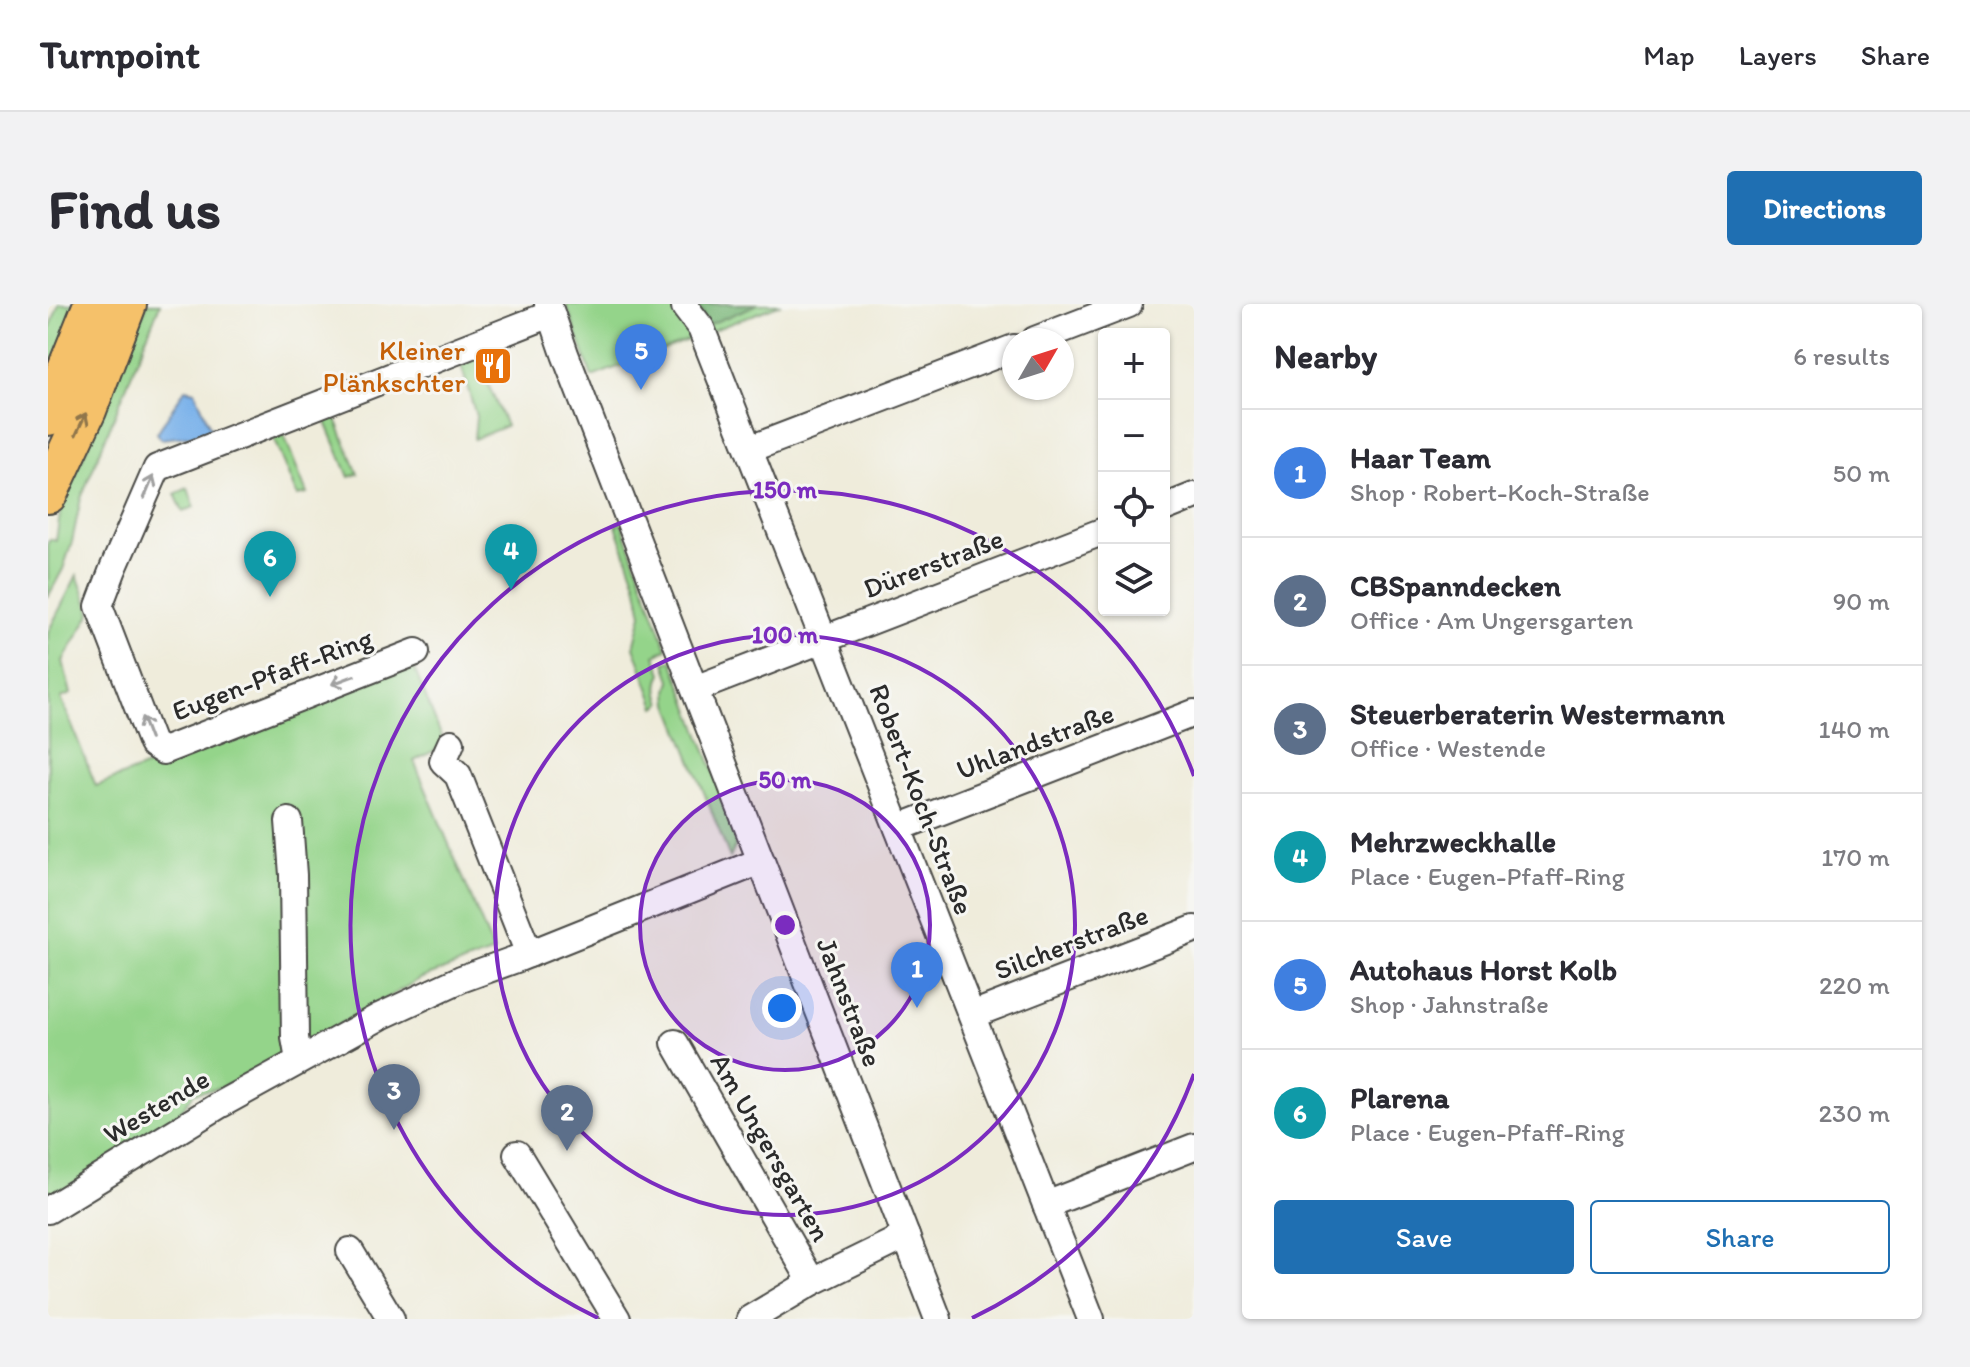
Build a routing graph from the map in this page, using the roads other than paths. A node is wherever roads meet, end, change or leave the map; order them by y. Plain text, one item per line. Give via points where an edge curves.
1 (93, 304) edge
2 (127, 304) edge
3 (1129, 304) edge
4 (685, 307) dead end
5 (549, 309) edge
6 (1066, 328) edge
7 (1002, 353) edge
8 (48, 416) edge
9 (750, 449) junction
10 (48, 494) edge
11 (1194, 496) edge
12 (1170, 506) edge
13 (1098, 533) edge
14 (824, 639) junction
15 (416, 652) dead end
16 (695, 689) junction
17 (1194, 713) edge
18 (451, 743) dead end
19 (289, 821) dead end
20 (898, 828) junction
21 (761, 861) junction
22 (1194, 929) edge
23 (529, 954) junction
24 (972, 1015) junction
25 (675, 1043) dead end
26 (299, 1060) junction
27 (1194, 1147) edge
28 (517, 1154) dead end
29 (1046, 1205) junction
30 (48, 1210) edge
31 (906, 1236) junction
32 (350, 1251) dead end
33 (812, 1282) junction
34 (391, 1319) edge
35 (617, 1319) edge
36 (750, 1319) edge
37 (938, 1319) edge
38 (1091, 1319) edge

1 - 8 highway
10 -> 2 highway
3 - 6 street
4 - 9 street, Robert-Koch-Straße via 701,328
15 -> 5 street, Eugen-Pfaff-Ring via 163,751 152,744 99,606 157,468
5 - 16 street, Jahnstraße
7 - 9 street
9 - 14 street, Robert-Koch-Straße
11 - 12 street
13 - 14 street, Dürerstraße
14 - 16 street, Dürerstraße
14 - 20 street, Robert-Koch-Straße
16 - 21 street, Jahnstraße
17 - 20 street, Uhlandstraße
18 - 23 street via 443,761 458,775
19 - 26 street
20 - 24 street, Robert-Koch-Straße
21 - 23 street, Westende
21 - 31 street, Jahnstraße
22 - 24 street, Silcherstraße
23 - 26 street, Westende via 461,979
24 - 29 street, Robert-Koch-Straße
25 - 33 street, Am Ungersgarten
26 - 30 street, Westende
27 - 29 street
28 - 35 street
29 - 38 street, Robert-Koch-Straße
31 - 33 street, Am Ungersgarten
31 - 37 street, Jahnstraße
32 - 34 street
33 - 36 street, Am Ungersgarten

